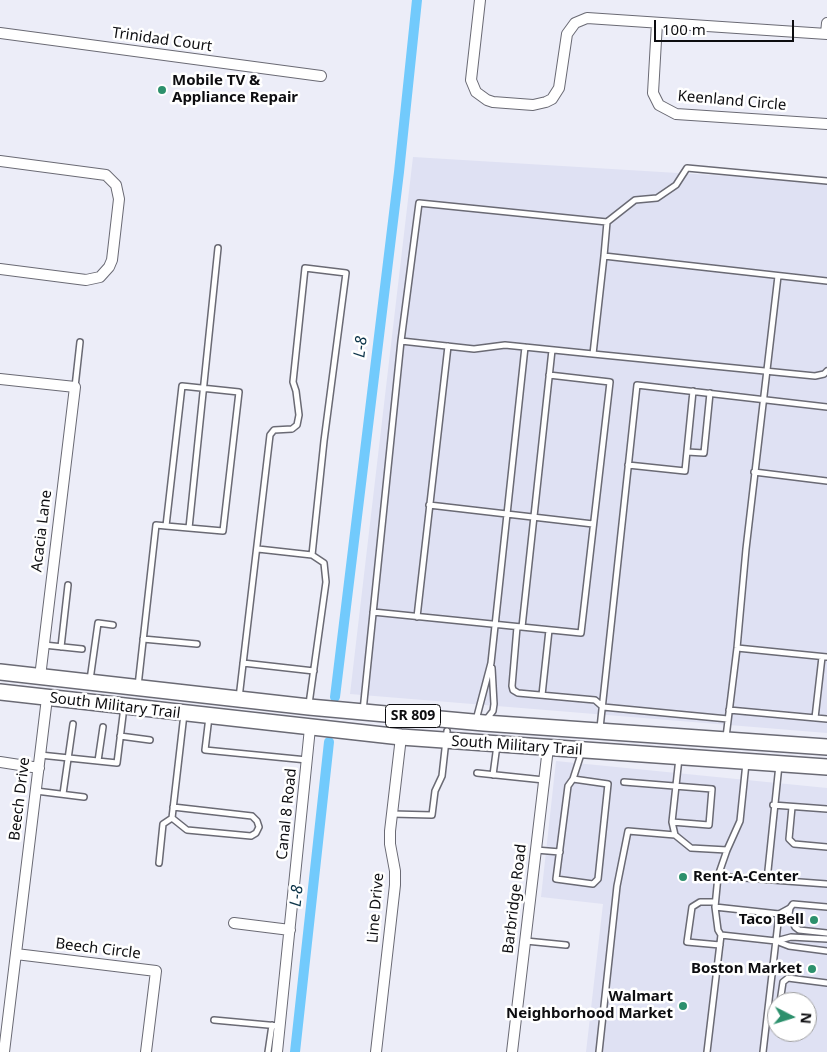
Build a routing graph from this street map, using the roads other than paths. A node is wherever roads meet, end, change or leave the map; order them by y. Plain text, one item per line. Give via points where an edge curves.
1 (480, 0) edge
2 (657, 22) junction
3 (827, 30) edge
4 (0, 33) edge
5 (320, 76) dead end
6 (827, 124) edge
7 (0, 161) edge
8 (827, 181) edge
9 (608, 222) junction
10 (218, 248) dead end
11 (604, 256) junction
12 (0, 269) edge
13 (778, 276) junction
14 (827, 281) edge
15 (80, 342) dead end
16 (401, 342) junction
17 (448, 346) junction
18 (525, 347) junction
19 (552, 350) junction
20 (593, 354) junction
21 (767, 373) junction
22 (826, 373) edge
23 (549, 375) junction
24 (0, 379) edge
25 (75, 388) junction
26 (204, 388) junction
27 (693, 391) junction
28 (710, 393) junction
29 (763, 399) junction
30 (827, 407) edge
31 (687, 452) junction
32 (628, 465) junction
33 (754, 472) junction
34 (827, 481) edge
35 (429, 505) junction
36 (507, 514) junction
37 (534, 516) junction
38 (593, 524) junction
39 (166, 526) junction
40 (189, 528) junction
41 (258, 548) junction
42 (312, 555) junction
43 (68, 585) dead end
44 (373, 612) junction
45 (417, 616) junction
46 (113, 625) dead end
47 (495, 625) junction
48 (520, 627) junction
49 (549, 630) junction
50 (143, 638) junction
51 (197, 644) dead end
52 (44, 645) junction
53 (61, 647) junction
54 (737, 648) junction
55 (82, 649) dead end
56 (824, 657) edge
57 (243, 663) junction
58 (491, 663) junction
59 (314, 671) junction
60 (0, 672) edge
61 (40, 677) junction
62 (90, 683) junction
63 (0, 684) edge
64 (138, 689) junction
65 (0, 692) edge
66 (179, 694) junction
67 (542, 695) junction
68 (47, 698) junction
69 (239, 700) junction
70 (124, 707) junction
71 (309, 707) junction
72 (603, 707) junction
73 (729, 710) junction
74 (362, 711) junction
75 (184, 714) junction
76 (209, 716) junction
77 (815, 718) junction
78 (728, 719) junction
79 (827, 720) edge
80 (480, 722) junction
81 (73, 724) dead end
82 (103, 727) dead end
83 (310, 728) junction
84 (600, 731) junction
85 (363, 733) junction
86 (635, 734) junction
87 (120, 736) junction
88 (446, 736) junction
89 (401, 737) junction
90 (150, 740) dead end
91 (726, 740) junction
92 (498, 744) junction
93 (827, 747) edge
94 (548, 748) junction
95 (582, 751) junction
96 (40, 755) junction
97 (68, 758) junction
98 (679, 758) junction
99 (307, 760) junction
100 (98, 761) junction
101 (0, 762) edge
102 (746, 762) junction
103 (779, 764) junction
104 (38, 768) junction
105 (827, 768) edge
106 (477, 773) dead end
107 (493, 775) junction
108 (573, 779) junction
109 (544, 780) junction
110 (624, 782) dead end
111 (676, 786) junction
112 (36, 791) junction
113 (63, 794) junction
114 (84, 797) dead end
115 (774, 805) junction
116 (792, 806) junction
117 (173, 807) junction
118 (827, 809) edge
119 (392, 814) junction
120 (172, 818) junction
121 (672, 822) junction
122 (676, 835) junction
123 (827, 847) edge
124 (536, 850) junction
125 (726, 850) junction
126 (560, 852) junction
127 (159, 863) dead end
128 (718, 876) junction
129 (767, 880) junction
130 (827, 884) edge
131 (715, 905) junction
132 (827, 907) edge
133 (790, 908) junction
134 (779, 914) junction
135 (234, 923) dead end
136 (290, 930) junction
137 (827, 933) edge
138 (721, 936) junction
139 (827, 939) edge
140 (526, 941) junction
141 (776, 941) junction
142 (566, 945) dead end
143 (720, 945) junction
144 (827, 952) edge
145 (16, 954) junction
146 (827, 983) edge
147 (782, 992) edge
148 (214, 1020) dead end
149 (276, 1026) junction
150 (4, 1052) edge
151 (146, 1052) edge
152 (268, 1052) edge
153 (277, 1052) edge
154 (376, 1052) edge
155 (512, 1052) edge
156 (599, 1052) edge
157 (707, 1052) edge
158 (764, 1052) edge

1 - 2 street via 471,80 476,92 493,102 534,105 552,99 559,88 567,34 581,20
2 - 3 street
2 - 6 street, Keenland Circle via 653,93 658,105 676,114
4 - 5 street, Trinidad Court
7 - 12 street via 100,173 116,185 119,199 112,260 100,277 86,280
8 - 9 lane via 687,168 676,185 657,198 635,200
9 - 11 lane
9 - 16 lane via 418,203
10 - 26 lane
11 - 13 lane
11 - 20 lane
13 - 14 lane
13 - 21 lane
15 - 25 lane
16 - 17 lane
16 - 44 lane
17 - 18 lane via 474,349 505,345
17 - 35 lane
18 - 19 lane
18 - 36 lane
19 - 20 lane
19 - 23 lane
20 - 21 lane
21 - 22 lane via 815,376
21 - 29 lane
23 - 37 lane
23 - 38 lane via 610,382
24 - 25 street
25 - 52 street, Acacia Lane
26 - 39 lane via 182,386
26 - 40 lane
26 - 40 lane via 239,392 223,531
27 - 28 lane
27 - 31 lane
27 - 32 lane via 637,385
28 - 29 lane
28 - 31 lane via 704,454
29 - 30 lane
29 - 33 lane
31 - 32 lane via 685,471
32 - 72 lane
33 - 34 lane
33 - 54 lane
35 - 36 lane
35 - 45 lane
36 - 37 lane
36 - 47 lane
37 - 38 lane
37 - 48 lane
38 - 49 lane via 581,632
39 - 40 lane
39 - 50 lane via 156,524
41 - 42 lane
41 - 42 lane via 270,435 274,430 292,429 297,425 298,407 293,382 305,268 346,273
41 - 57 lane
42 - 59 lane via 324,563 326,582
43 - 53 lane
44 - 45 lane
44 - 74 lane
45 - 47 lane
46 - 62 lane via 98,623
47 - 48 lane
47 - 58 lane
48 - 49 lane
48 - 67 lane via 513,690
49 - 67 lane
50 - 51 lane
50 - 64 lane
52 - 53 lane
52 - 61 street, Acacia Lane
53 - 55 lane
54 - 56 lane
54 - 73 lane
56 - 77 lane
57 - 59 lane
57 - 69 lane
58 - 80 lane
58 - 80 lane via 493,711
59 - 71 lane
60 - 61 main road, South Military Trail / SR 809
61 - 62 main road, South Military Trail / SR 809
61 - 63 main road via 34,683 22,686
62 - 64 main road, South Military Trail / SR 809
64 - 66 main road, South Military Trail / SR 809
65 - 68 main road, South Military Trail / SR 809
66 - 68 main road via 149,697 60,689
66 - 69 main road, South Military Trail / SR 809
67 - 72 lane via 595,700
68 - 70 main road, South Military Trail / SR 809
68 - 96 street, Beech Drive
69 - 71 main road, South Military Trail / SR 809
70 - 75 main road, South Military Trail / SR 809
70 - 87 lane
71 - 74 main road, South Military Trail / SR 809
72 - 78 lane
72 - 84 lane
73 - 77 lane
73 - 78 lane
74 - 80 main road, South Military Trail / SR 809
75 - 76 main road, South Military Trail / SR 809
75 - 117 lane
76 - 83 main road, South Military Trail / SR 809
76 - 99 lane via 205,750
77 - 79 lane
78 - 91 lane
80 - 84 main road, South Military Trail / SR 809
80 - 88 main road via 477,731
81 - 97 lane
82 - 100 lane
83 - 85 main road, South Military Trail / SR 809
83 - 99 street, Canal 8 Road
84 - 86 main road, South Military Trail / SR 809
85 - 88 main road via 379,726
85 - 89 main road, South Military Trail / SR 809
86 - 91 main road, South Military Trail / SR 809
86 - 92 main road via 611,741 513,733 503,736
87 - 90 lane
87 - 100 lane via 117,763
88 - 89 main road, South Military Trail / SR 809
88 - 92 main road, South Military Trail / SR 809
88 - 119 lane via 442,776 435,791 432,815
89 - 119 street, Line Drive
91 - 93 main road, South Military Trail / SR 809
92 - 94 main road, South Military Trail / SR 809
92 - 107 lane
94 - 95 main road, South Military Trail / SR 809
94 - 109 street, Barbridge Road
95 - 98 main road, South Military Trail / SR 809
95 - 108 lane
96 - 97 lane
96 - 104 street, Beech Drive
97 - 100 lane
97 - 113 lane
98 - 102 main road, South Military Trail / SR 809
98 - 111 lane
99 - 136 street, Canal 8 Road
101 - 104 street
102 - 103 main road, South Military Trail / SR 809
102 - 125 lane via 740,821
103 - 105 main road, South Military Trail / SR 809
103 - 115 lane
104 - 112 street, Beech Drive
106 - 107 lane
107 - 109 lane
108 - 126 lane via 568,786
108 - 126 lane via 608,784 598,879 593,884 556,879
109 - 124 street, Barbridge Road
110 - 111 lane
111 - 121 lane
111 - 121 lane via 712,789 709,825
112 - 113 lane
112 - 145 street, Beech Drive
113 - 114 lane
115 - 116 lane
115 - 129 lane
116 - 118 lane
116 - 123 lane via 789,839 794,844
117 - 120 lane
117 - 120 lane via 252,816 258,821 259,828 256,833 246,836 187,830
119 - 154 street, Line Drive via 390,844 395,885
120 - 127 lane via 163,824
121 - 122 lane
122 - 125 lane via 691,848
122 - 156 lane via 628,831 617,886
124 - 126 lane
124 - 140 street, Barbridge Road
125 - 128 lane
128 - 129 lane
128 - 131 lane
129 - 130 lane
131 - 134 lane
131 - 138 lane
131 - 143 lane via 700,902 692,907 687,942
132 - 133 lane via 793,904
133 - 134 lane
133 - 137 lane via 789,914 799,930
134 - 141 lane
135 - 136 street
136 - 149 street, Canal 8 Road
138 - 141 lane
138 - 143 lane
139 - 141 lane via 791,937
140 - 142 lane
140 - 155 street, Barbridge Road
141 - 144 lane
141 - 158 lane
143 - 157 lane
145 - 150 street, Beech Drive
145 - 151 street, Beech Circle via 156,971
146 - 147 lane via 788,978 783,982
148 - 149 lane
149 - 152 lane
149 - 153 street, Canal 8 Road

